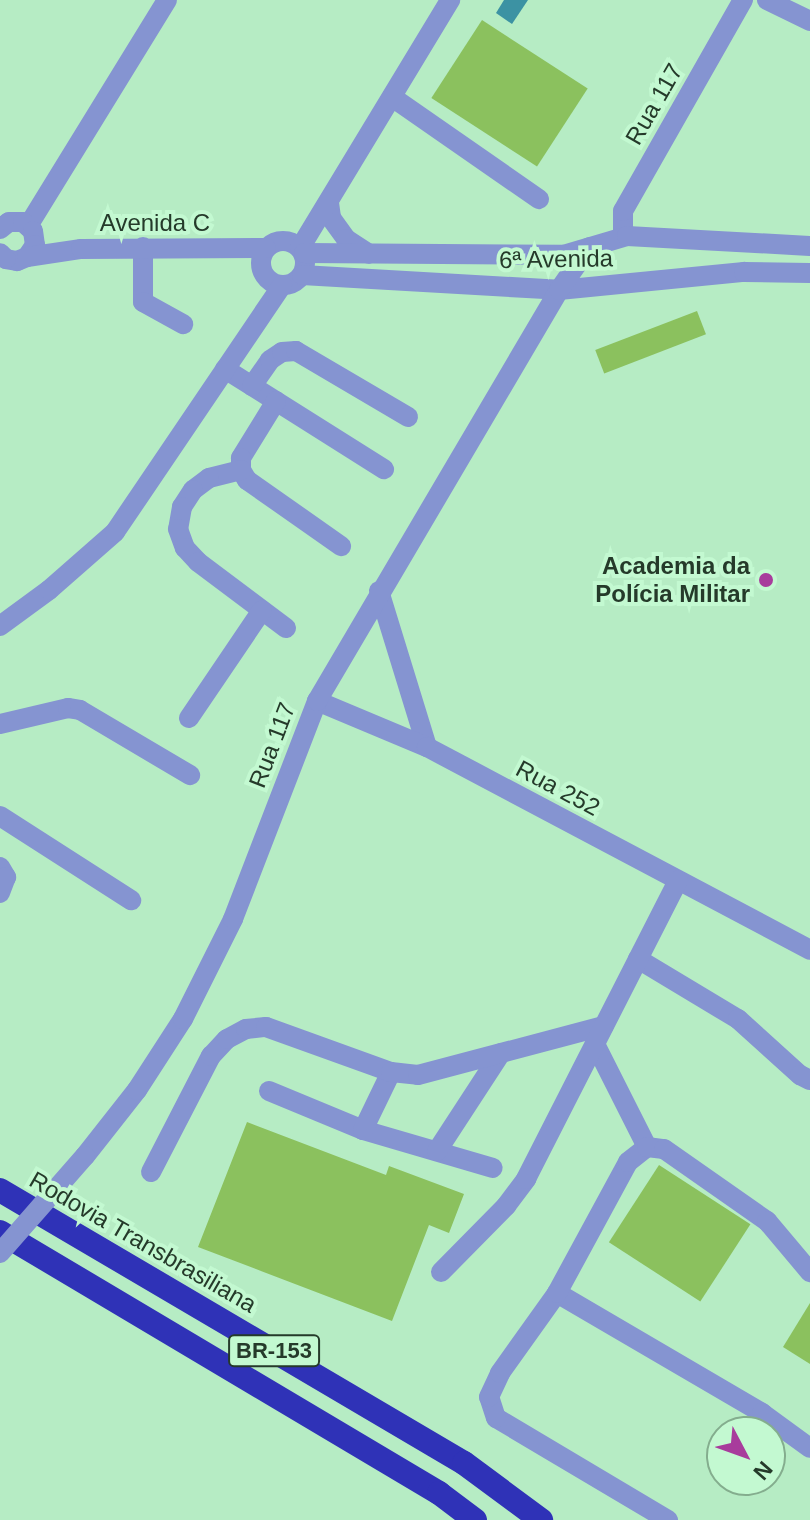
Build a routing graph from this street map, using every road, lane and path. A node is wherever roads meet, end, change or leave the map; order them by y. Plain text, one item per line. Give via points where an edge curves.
1 (167, 0) edge
2 (450, 0) edge
3 (743, 0) edge
4 (767, 0) edge
5 (810, 21) edge
6 (392, 97) junction
7 (539, 199) dead end
8 (329, 203) junction
9 (20, 228) edge
10 (627, 236) junction
11 (143, 247) junction
12 (589, 247) junction
13 (810, 247) edge
14 (266, 248) junction
15 (81, 249) junction
16 (229, 249) junction
17 (302, 251) junction
18 (372, 255) junction
19 (563, 255) junction
20 (8, 260) edge
21 (261, 268) junction
22 (808, 272) edge
23 (302, 275) junction
24 (282, 285) junction
25 (559, 290) junction
26 (183, 324) dead end
27 (225, 369) junction
28 (252, 386) junction
29 (276, 401) junction
30 (408, 417) dead end
31 (384, 469) dead end
32 (241, 470) junction
33 (341, 546) dead end
34 (379, 591) junction
35 (262, 610) junction
36 (0, 626) edge
37 (286, 628) dead end
38 (317, 701) junction
39 (189, 718) dead end
40 (0, 724) edge
41 (427, 747) junction
42 (190, 775) dead end
43 (0, 816) edge
44 (0, 867) edge
45 (678, 881) junction
46 (0, 893) edge
47 (131, 900) dead end
48 (810, 950) edge
49 (638, 959) junction
50 (599, 1035) junction
51 (501, 1053) junction
52 (391, 1072) junction
53 (810, 1080) edge
54 (269, 1091) dead end
55 (363, 1130) junction
56 (647, 1147) junction
57 (437, 1151) junction
58 (493, 1168) dead end
59 (151, 1172) dead end
60 (0, 1190) edge
61 (0, 1232) edge
62 (0, 1253) edge
63 (441, 1272) dead end
64 (810, 1272) edge
65 (557, 1293) junction
66 (810, 1448) edge
67 (475, 1520) edge
68 (541, 1520) edge
69 (668, 1520) edge

1 - 9 street
2 - 6 street
3 - 10 street, Rua 117 via 623,211
4 - 5 street
6 - 7 street
6 - 8 street
8 - 17 street
8 - 18 street via 331,218 346,239
9 - 15 street, Avenida C
9 - 20 street via 35,245
10 - 12 street, 6ª Avenida
10 - 13 street, 6ª Avenida
11 - 15 street, Avenida C
11 - 16 street, Avenida C
11 - 26 street via 143,302
12 - 19 street, 6ª Avenida
12 - 25 street, Rua 117
13 - 22 street via 803,259
14 - 16 street, Avenida C
14 - 17 street via 290,241
14 - 21 street
15 - 20 street, Avenida C
16 - 21 street, Avenida C
17 - 18 street, 6ª Avenida
17 - 23 street
18 - 19 street, 6ª Avenida
19 - 25 street
21 - 24 street via 269,281
22 - 25 street, 6ª Avenida via 744,272
23 - 24 street
23 - 25 street, 6ª Avenida
24 - 27 street
25 - 34 street, Rua 117
27 - 28 street
27 - 36 street via 115,532
28 - 29 street
28 - 30 street via 270,360 296,351
29 - 31 street
29 - 32 street via 241,458
32 - 33 street via 247,480
32 - 35 street via 209,478 193,490 182,507 178,529 198,562
34 - 38 street, Rua 117
34 - 41 street
35 - 37 street
35 - 39 street
38 - 41 street, Rua 252
38 - 62 street, Rua 117, bridge via 233,919 183,1019 137,1090
40 - 42 street via 68,708 80,710
41 - 45 street, Rua 252
43 - 47 street
44 - 46 street via 6,877
45 - 48 street, Rua 252
45 - 49 street
49 - 50 street
49 - 53 street via 738,1019
50 - 51 street
50 - 56 street
50 - 63 street via 526,1179
51 - 52 street via 418,1075
51 - 57 street
52 - 55 street
52 - 59 street via 266,1027 246,1029 211,1056
54 - 55 street
55 - 57 street
56 - 64 street via 664,1149 767,1221
56 - 65 street via 628,1162
57 - 58 street
60 - 68 highway, Rodovia Transbrasiliana / BR-153 via 464,1463
61 - 67 highway, BR-153 via 429,1487
65 - 66 street via 762,1413
65 - 69 street via 500,1373 489,1397 496,1418

